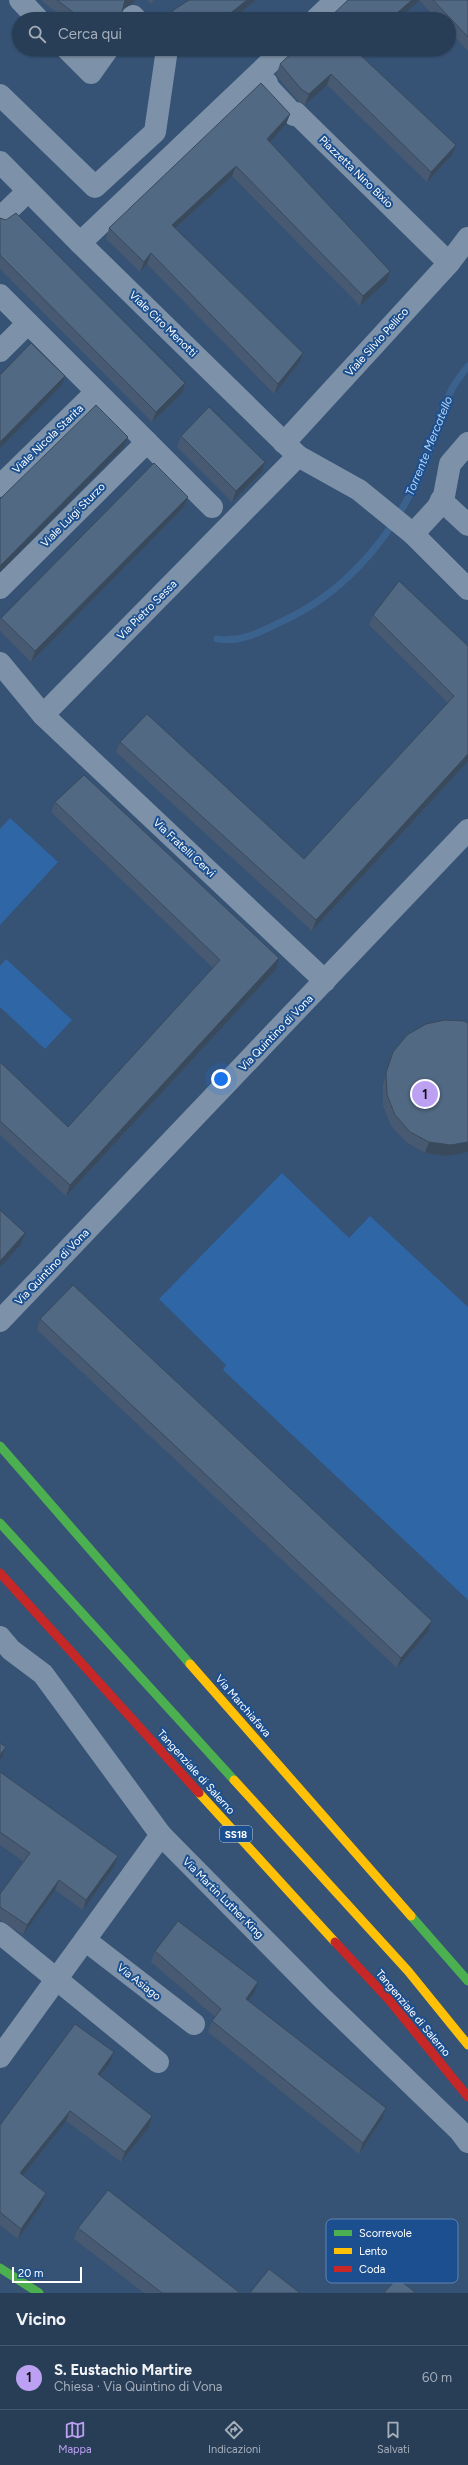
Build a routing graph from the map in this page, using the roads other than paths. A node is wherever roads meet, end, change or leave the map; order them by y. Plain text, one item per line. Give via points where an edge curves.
1 (20, 0) edge
2 (336, 0) edge
3 (31, 12) edge
4 (323, 12) edge
5 (74, 56) edge
6 (103, 56) edge
7 (165, 56) edge
8 (279, 56) edge
9 (263, 78) junction
10 (0, 96) edge
11 (0, 162) edge
12 (28, 191) junction
13 (0, 218) edge
14 (468, 238) edge
15 (80, 243) junction
16 (449, 262) junction
17 (0, 295) edge
18 (28, 323) junction
19 (0, 351) edge
20 (96, 392) junction
21 (147, 442) junction
22 (468, 443) edge
23 (291, 450) junction
24 (0, 486) edge
25 (441, 500) junction
26 (212, 507) dead end
27 (468, 525) edge
28 (413, 534) junction
29 (0, 588) edge
30 (468, 589) edge
31 (0, 662) edge
32 (43, 715) junction
33 (468, 830) edge
34 (325, 982) junction
35 (0, 1321) edge
36 (0, 1446) edge
37 (0, 1523) edge
38 (0, 1572) edge
39 (4, 1650) edge
40 (160, 1835) junction
41 (0, 1933) edge
42 (85, 1940) junction
43 (57, 1978) junction
44 (468, 1981) edge
45 (194, 2024) dead end
46 (468, 2045) edge
47 (0, 2057) edge
48 (158, 2062) dead end
49 (468, 2097) edge
50 (468, 2142) edge
51 (0, 2268) edge
52 (39, 2293) edge

1 - 3 street
2 - 4 street
5 - 6 street via 90,73
7 - 10 street via 155,132 95,187
8 - 9 street
9 - 15 street
9 - 16 street, Piazzetta Nino Bixio via 269,81 298,111 296,113
11 - 12 street, Viale Ciro Menotti
12 - 13 street
12 - 15 street, Viale Ciro Menotti
14 - 16 street, Viale Silvio Pellico
15 - 23 street, Viale Ciro Menotti
16 - 23 street, Viale Silvio Pellico
17 - 18 street
18 - 19 street
18 - 20 street
20 - 21 street
20 - 24 street, Viale Nicola Starita
21 - 26 street
21 - 29 street, Viale Luigi Sturzo
22 - 25 street via 450,464
23 - 28 street, Viale Ciro Menotti via 359,490
23 - 32 street, Via Pietro Sessa
25 - 27 street
25 - 28 street
28 - 30 street, Viale Ciro Menotti
31 - 32 street
32 - 34 street, Via Fratelli Cervi
33 - 34 street, Via Quintino di Vona
34 - 35 street, Via Quintino di Vona
36 - 44 main road, Via Marchiafava
37 - 46 main road, Tangenziale di Salerno via 408,1971
38 - 49 main road, Tangenziale di Salerno / SS18 via 389,2000
39 - 40 street, Via Martin Luther King via 43,1674
40 - 42 street
40 - 50 street, Via Martin Luther King via 322,1998 459,2130
41 - 43 street
42 - 43 street
42 - 45 street, Via Asiago
43 - 47 street
43 - 48 street
51 - 52 main road

